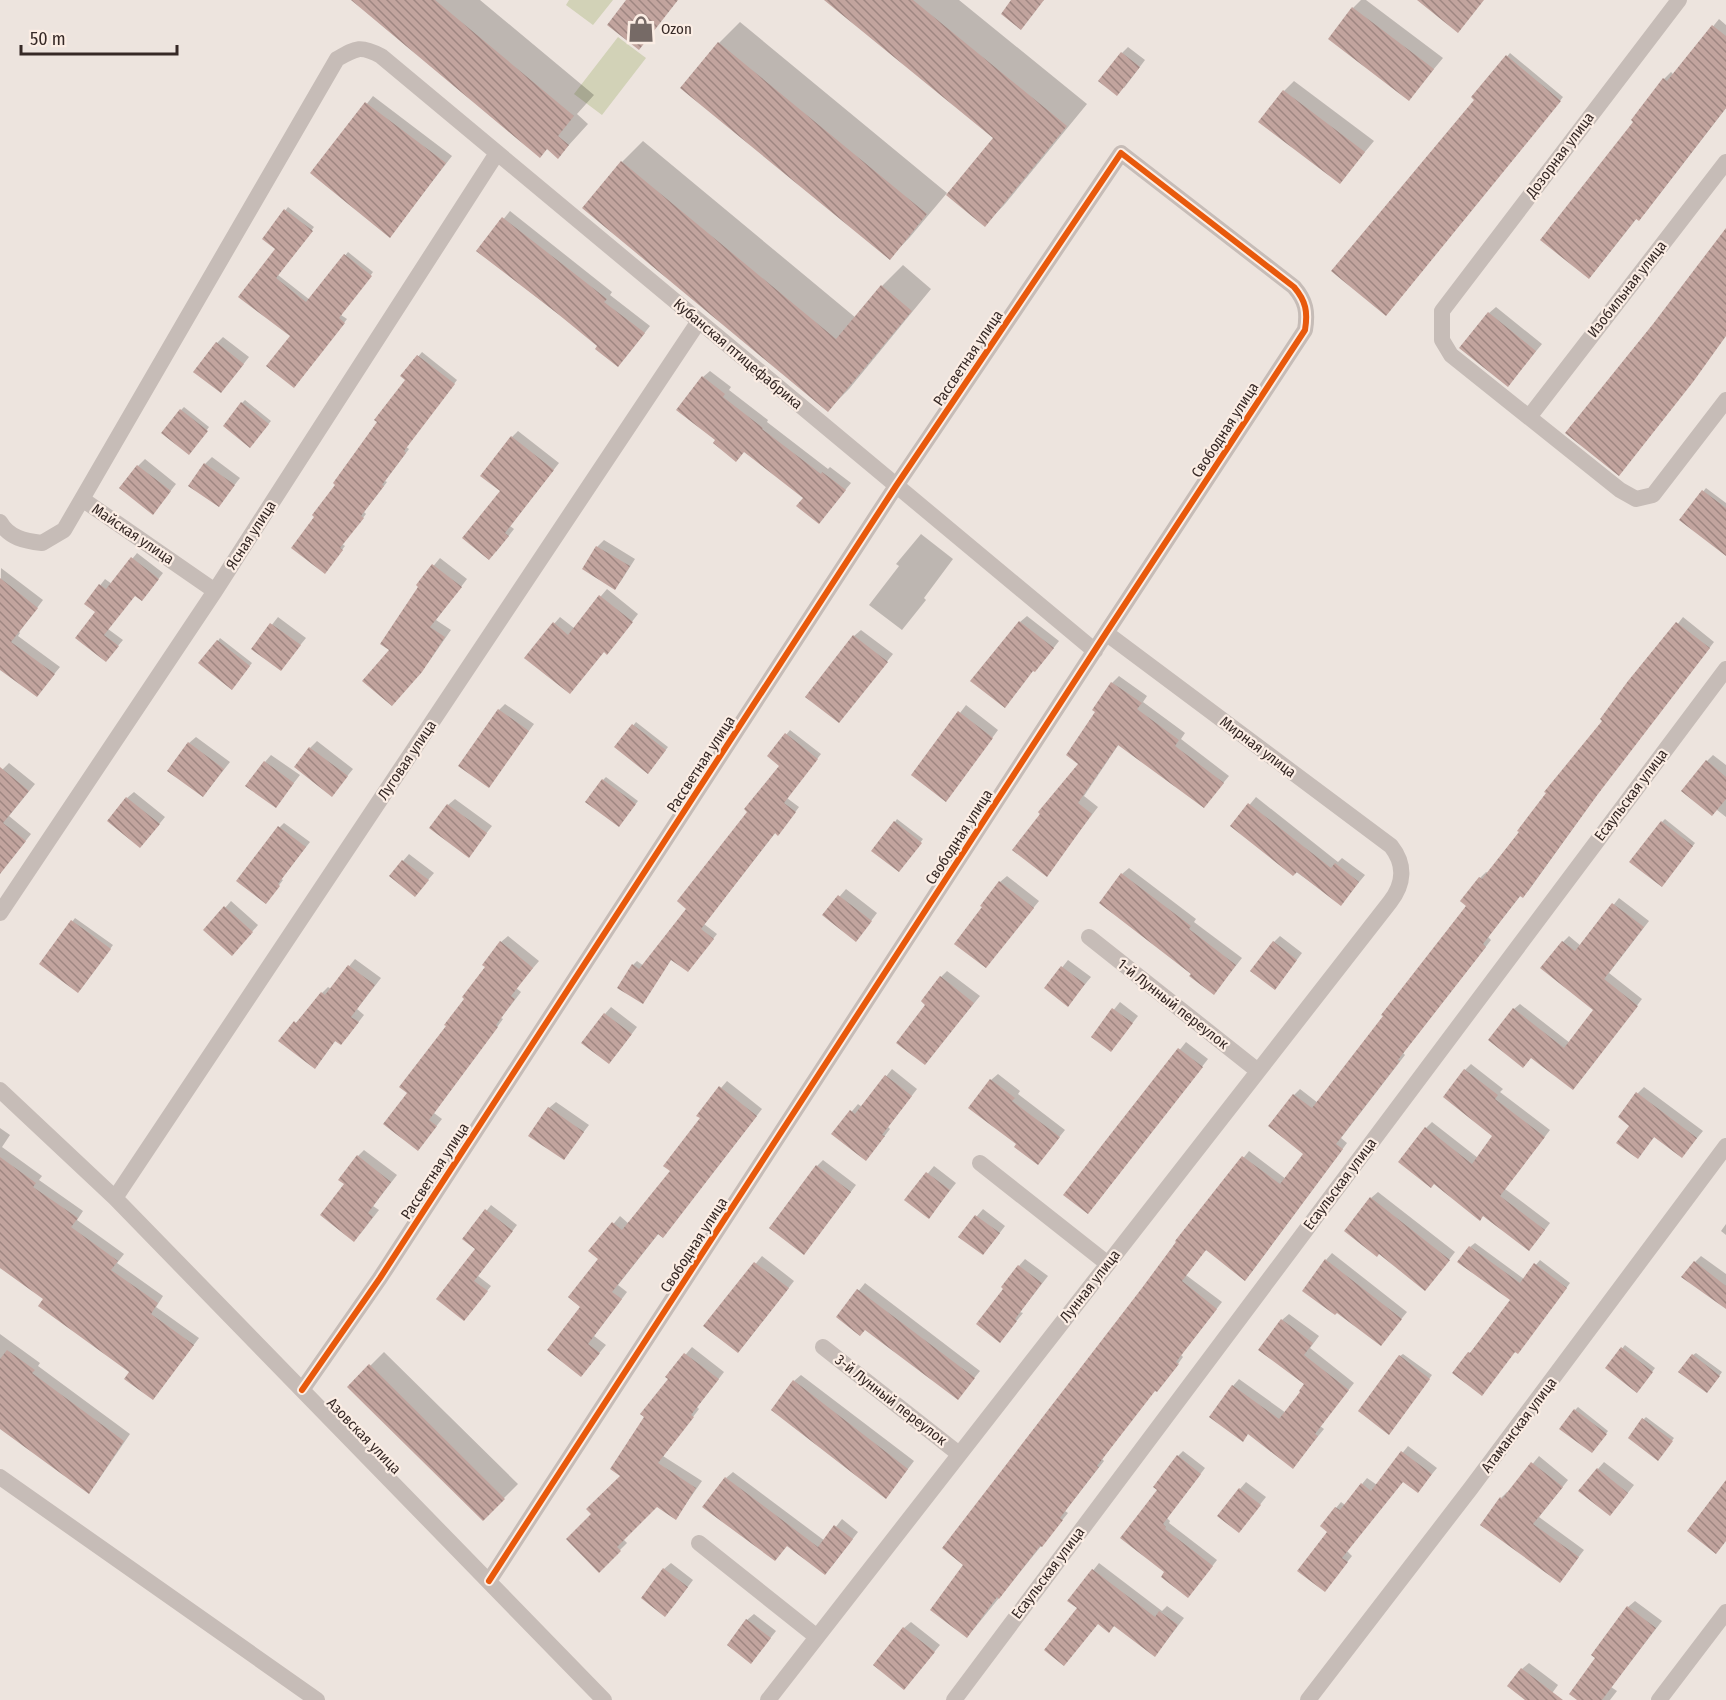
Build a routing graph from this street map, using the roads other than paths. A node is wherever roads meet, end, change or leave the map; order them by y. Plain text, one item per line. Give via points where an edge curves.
1 (1679, 0) edge
2 (497, 153) junction
3 (1121, 153) joint
4 (1726, 162) edge
5 (699, 321) junction
6 (1726, 400) edge
7 (1529, 417) junction
8 (896, 486) junction
9 (82, 499) junction
10 (0, 522) edge
11 (215, 591) junction
12 (1106, 633) junction
13 (1095, 651) junction
14 (1726, 669) edge
15 (1402, 868) joint
16 (0, 913) edge
17 (1089, 937) dead end
18 (1258, 1071) junction
19 (0, 1090) edge
20 (1726, 1146) edge
21 (980, 1163) dead end
22 (115, 1198) junction
23 (1108, 1264) junction
24 (823, 1347) dead end
25 (302, 1390) junction
26 (959, 1454) junction
27 (0, 1477) edge
28 (699, 1543) dead end
29 (489, 1581) junction
30 (1726, 1612) edge
31 (817, 1637) junction
32 (1662, 1699) edge
33 (317, 1700) edge
34 (604, 1700) edge
35 (768, 1700) edge
36 (954, 1700) edge
37 (1308, 1700) edge

1 - 7 street, Дозорная улица via 1442,311 1442,340 1451,355
2 - 5 street, Кубанская птицефабрика
2 - 9 street, Кубанская птицефабрика via 381,56 366,48 337,58
2 - 11 street, Ясная улица
3 - 8 street, Рассветная улица
3 - 12 street, Свободная улица via 1294,287 1303,298 1307,320 1305,330
4 - 7 street, Изобильная улица
5 - 8 street, Кубанская птицефабрика
5 - 22 street, Луговая улица
6 - 7 street via 1653,495 1636,500
8 - 13 street, Кубанская птицефабрика
8 - 25 street, Рассветная улица via 380,1278
9 - 10 street, Майская улица via 64,530 42,543 20,540 4,530
9 - 11 street, Майская улица
11 - 16 street, Ясная улица
12 - 13 street, Свободная улица
12 - 15 street, Мирная улица via 1391,846
13 - 29 street, Свободная улица
14 - 36 street, Есаульская улица
15 - 18 street, Лунная улица via 1398,892
17 - 18 street, 1-й Лунный переулок
18 - 23 street, Лунная улица
19 - 22 street, Азовская улица
20 - 37 street, Атаманская улица
21 - 23 street
22 - 25 street, Азовская улица
23 - 26 street, Лунная улица
24 - 26 street, 3-й Лунный переулок
25 - 29 street, Азовская улица
26 - 31 street, Лунная улица
27 - 33 street
28 - 31 street
29 - 34 street, Азовская улица
30 - 32 street
31 - 35 street, Лунная улица

